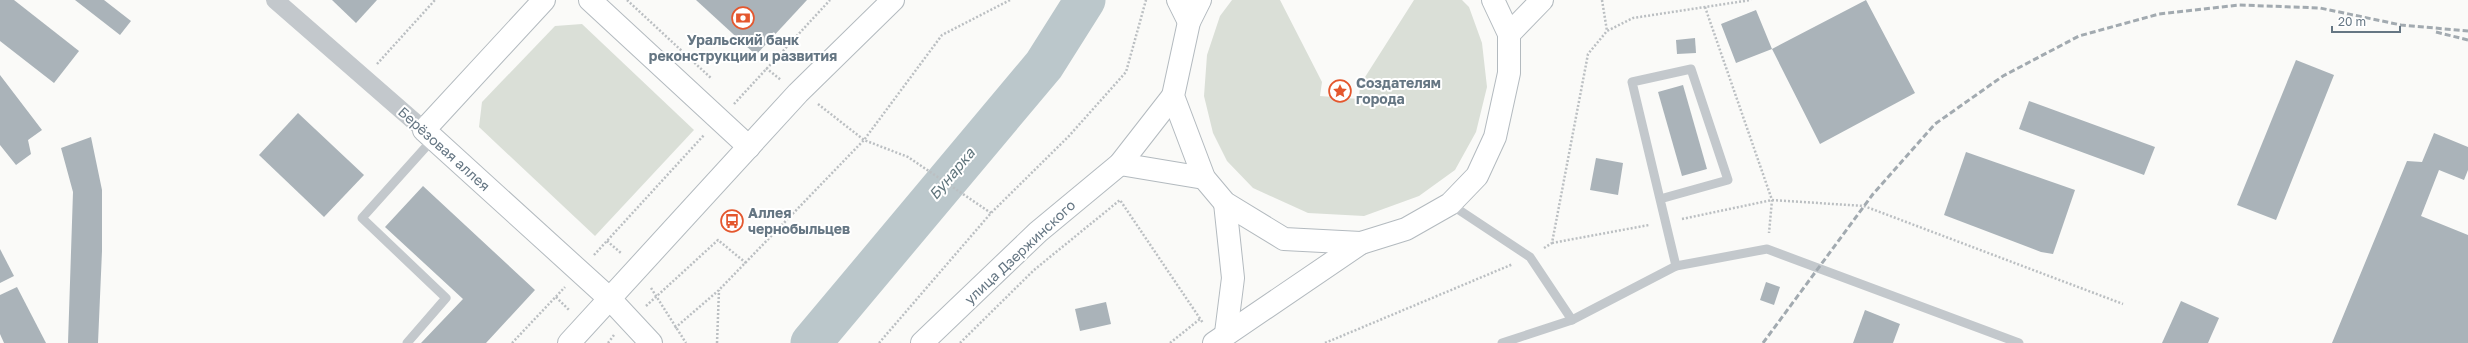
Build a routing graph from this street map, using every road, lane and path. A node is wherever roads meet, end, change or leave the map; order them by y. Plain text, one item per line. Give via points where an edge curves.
1 (435, 0) edge
2 (544, 0) edge
3 (590, 0) edge
4 (627, 0) edge
5 (830, 0) edge
6 (893, 0) edge
7 (1010, 0) edge
8 (1146, 0) edge
9 (1178, 0) edge
10 (1200, 0) edge
11 (1493, 0) edge
12 (1542, 0) edge
13 (1602, 0) edge
14 (1751, 0) edge
15 (280, 1) edge
16 (1705, 7) junction
17 (1189, 22) junction
18 (1607, 32) junction
19 (1509, 34) junction
20 (766, 68) junction
21 (364, 78) junction
22 (713, 80) dead end
23 (798, 93) junction
24 (730, 96) dead end
25 (1173, 96) junction
26 (736, 102) junction
27 (719, 119) junction
28 (429, 134) junction
29 (864, 140) junction
30 (749, 147) junction
31 (1120, 164) junction
32 (1204, 178) junction
33 (1660, 199) junction
34 (1772, 200) junction
35 (1225, 203) junction
36 (1450, 204) junction
37 (991, 214) junction
38 (1665, 222) junction
39 (1360, 243) junction
40 (1552, 243) junction
41 (1767, 249) junction
42 (1530, 257) junction
43 (746, 263) junction
44 (1676, 266) junction
45 (579, 271) junction
46 (718, 290) junction
47 (610, 299) junction
48 (2123, 304) dead end
49 (1200, 319) junction
50 (630, 320) junction
51 (1572, 320) junction
52 (676, 328) dead end
53 (1219, 339) edge
54 (407, 343) edge
55 (512, 343) edge
56 (569, 343) edge
57 (608, 343) edge
58 (651, 343) edge
59 (717, 343) edge
60 (879, 343) edge
61 (922, 343) edge
62 (960, 343) edge
63 (1170, 343) edge
64 (1325, 343) edge
65 (1502, 343) edge
66 (2019, 343) edge

1 - 21 path
2 - 28 main road
3 - 27 main road
4 - 22 path
5 - 20 path
6 - 23 main road
7 - 29 path via 942,35
8 - 37 path via 1126,72 1069,136
9 - 17 main road
10 - 17 main road
11 - 19 main road
12 - 19 main road
13 - 18 path
14 - 16 path
15 - 21 street, Берёзовая аллея
16 - 18 path via 1633,18
16 - 34 path
17 - 25 main road
18 - 40 path via 1588,54
19 - 36 main road via 1509,73 1495,138 1477,176
20 - 23 path
20 - 26 path
21 - 28 street, Берёзовая аллея
23 - 29 path via 821,106
23 - 30 main road
24 - 26 path
25 - 31 main road, улица Дзержинского
25 - 32 main road
26 - 27 path
27 - 30 main road
27 - 45 path
28 - 45 main road, Берёзовая аллея
28 - 54 lane via 362,218 446,298
29 - 37 path via 908,157
29 - 43 path
30 - 47 main road
31 - 32 main road
31 - 61 main road, улица Дзержинского via 1038,232
32 - 35 main road
33 - 33 lane via 1632,82 1691,69 1728,180
33 - 38 lane
34 - 38 path
34 - 41 path
34 - 48 path via 1864,206
35 - 39 main road via 1284,239
35 - 53 main road via 1233,278
36 - 39 main road via 1406,229
36 - 42 lane
37 - 60 path
38 - 40 path
38 - 44 lane
39 - 53 main road
40 - 42 path
41 - 44 lane
41 - 66 lane
42 - 51 lane
42 - 64 path
43 - 46 path
43 - 50 path via 718,240
44 - 51 lane
45 - 47 main road, Берёзовая аллея
45 - 55 path
46 - 52 path
46 - 59 path
47 - 50 main road, Берёзовая аллея
47 - 56 main road
49 - 53 path
49 - 62 path via 1120,200 1034,270
49 - 63 path
50 - 57 path
50 - 58 main road, Берёзовая аллея
51 - 65 lane

